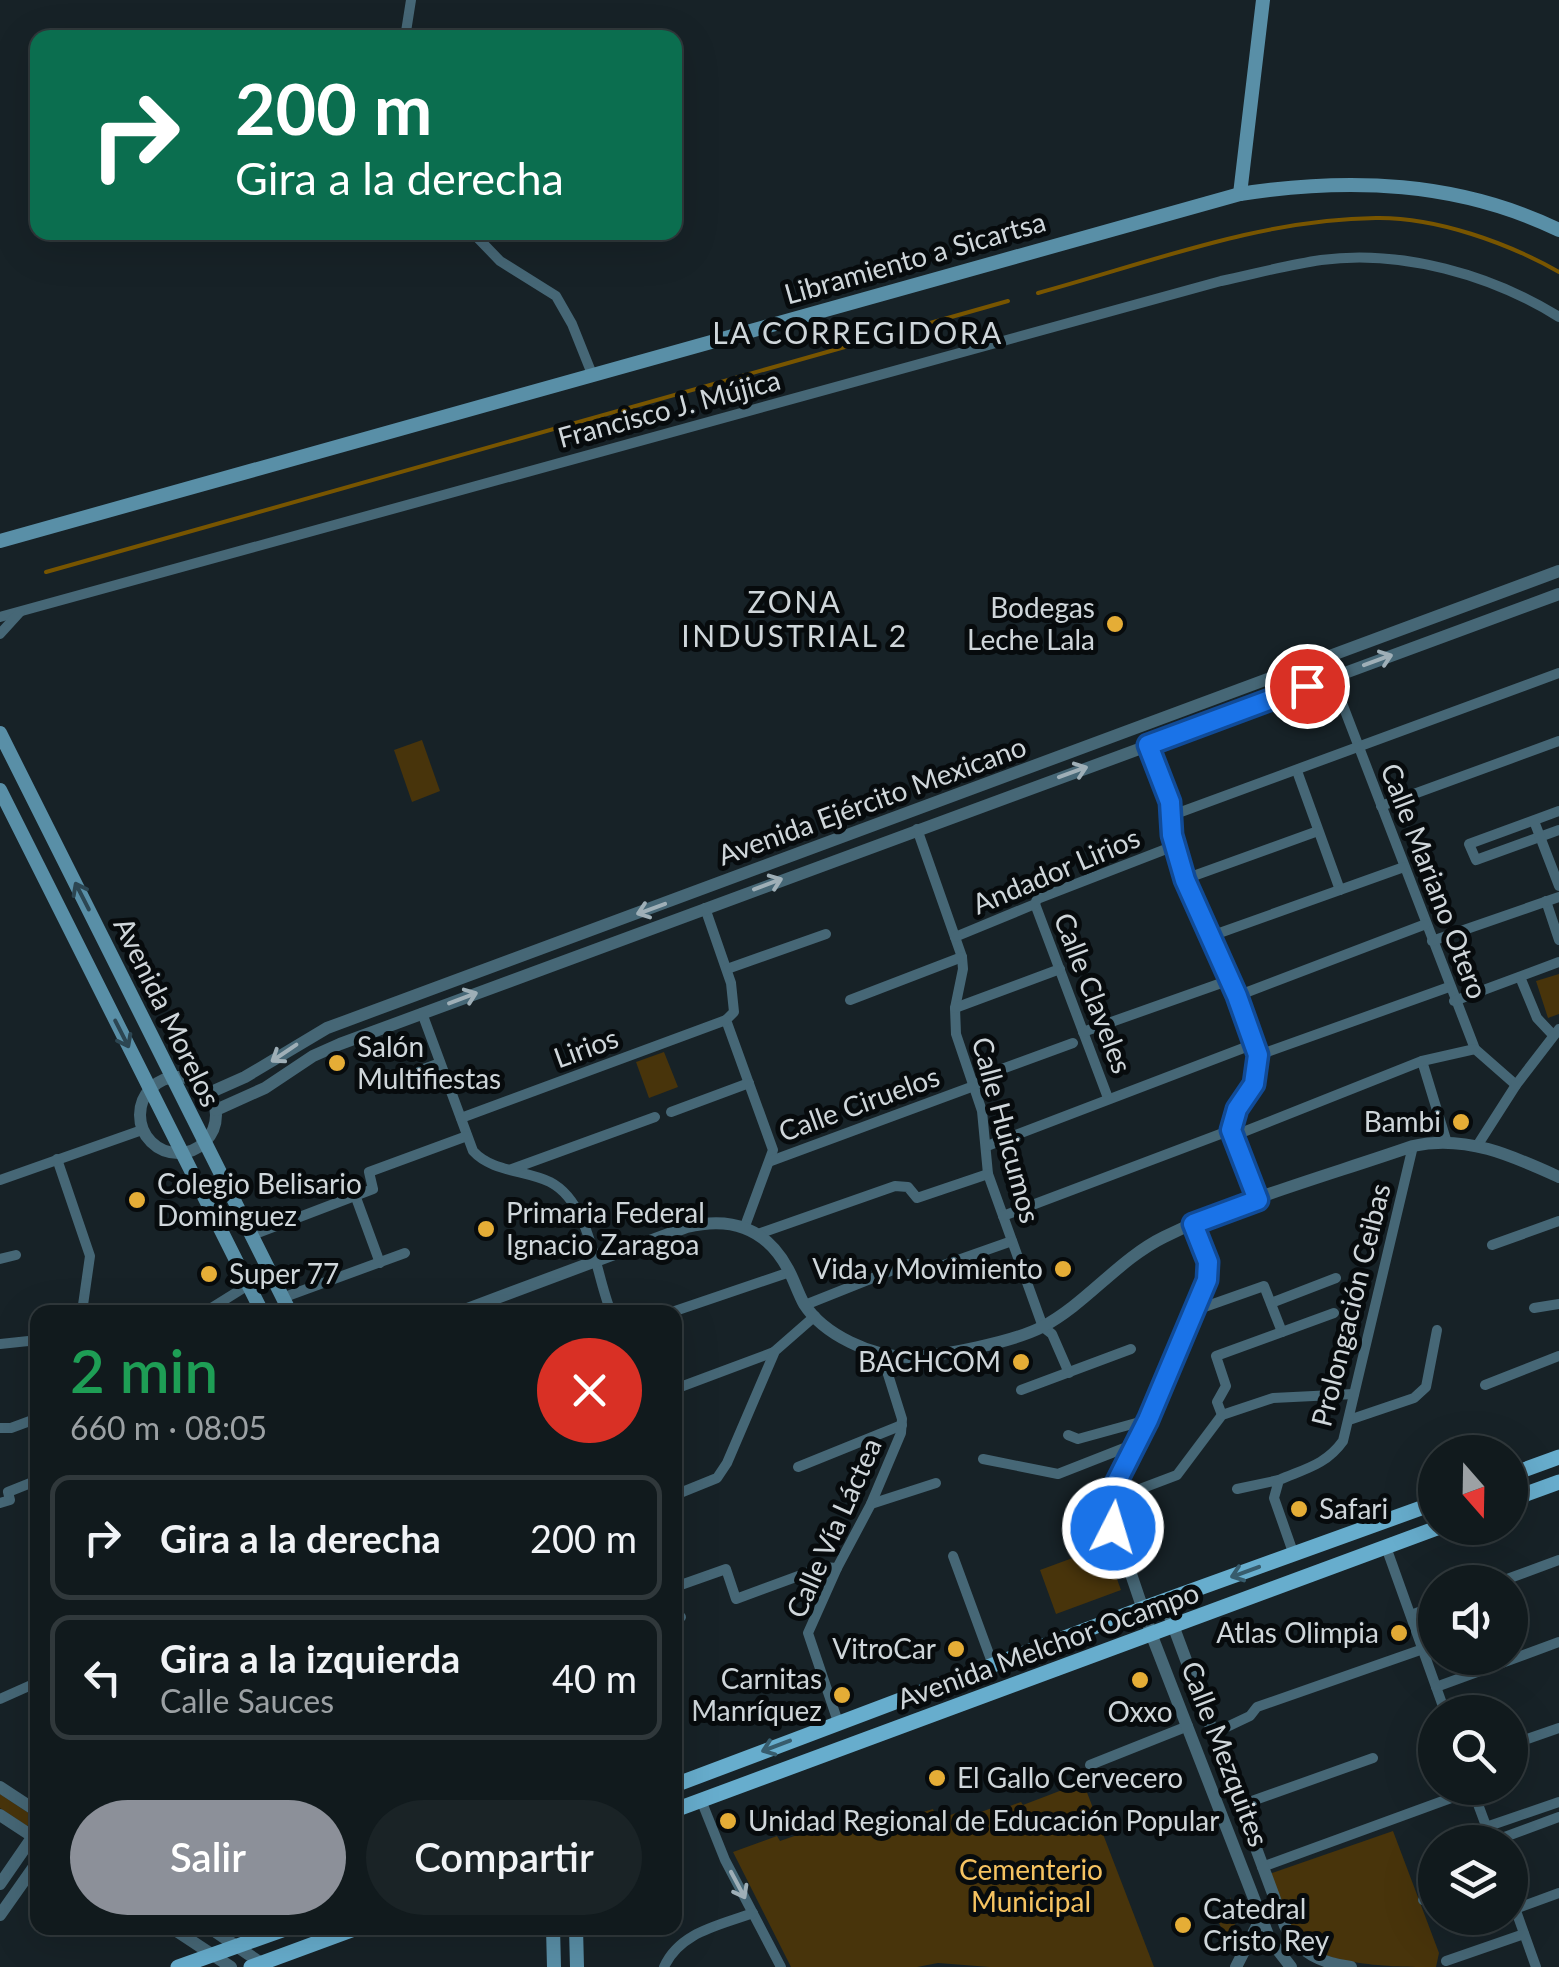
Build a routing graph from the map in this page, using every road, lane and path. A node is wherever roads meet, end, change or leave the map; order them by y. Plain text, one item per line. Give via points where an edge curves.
1 (412, 0) edge
2 (1262, 0) edge
3 (406, 30) edge
4 (1240, 194) junction
5 (1559, 230) edge
6 (480, 240) edge
7 (1559, 317) edge
8 (592, 374) junction
9 (0, 541) edge
10 (1559, 571) edge
11 (1556, 595) edge
12 (1484, 599) junction
13 (21, 611) junction
14 (1559, 611) edge
15 (0, 616) edge
16 (1491, 618) junction
17 (0, 634) edge
18 (1559, 673) edge
19 (1332, 677) junction
20 (1249, 687) junction
21 (1257, 705) junction
22 (0, 733) edge
23 (1559, 741) edge
24 (1148, 745) junction
25 (1358, 746) junction
26 (1296, 771) junction
27 (1015, 774) junction
28 (0, 790) edge
29 (1022, 791) junction
30 (37, 806) junction
31 (1381, 806) junction
32 (1559, 811) edge
33 (1170, 816) junction
34 (13, 818) junction
35 (1534, 821) junction
36 (917, 829) junction
37 (1559, 830) edge
38 (1318, 831) junction
39 (1540, 837) junction
40 (1174, 846) junction
41 (799, 856) junction
42 (1404, 868) junction
43 (804, 870) junction
44 (1185, 880) junction
45 (1559, 886) edge
46 (1340, 890) junction
47 (1559, 896) edge
48 (1546, 901) junction
49 (1035, 904) junction
50 (705, 908) junction
51 (1426, 924) junction
52 (826, 934) dead end
53 (1211, 936) junction
54 (955, 937) junction
55 (1559, 940) edge
56 (1432, 941) junction
57 (554, 944) junction
58 (962, 957) junction
59 (560, 961) junction
60 (1559, 962) edge
61 (1060, 969) junction
62 (726, 970) junction
63 (1520, 976) junction
64 (1230, 980) junction
65 (1449, 987) junction
66 (1237, 996) junction
67 (850, 1000) dead end
68 (1454, 1000) junction
69 (955, 1008) junction
70 (422, 1013) junction
71 (356, 1017) junction
72 (726, 1020) junction
73 (1083, 1032) junction
74 (1556, 1032) edge
75 (317, 1033) junction
76 (362, 1036) junction
77 (1073, 1043) dead end
78 (1475, 1049) junction
79 (326, 1050) junction
80 (1256, 1050) junction
81 (1422, 1061) junction
82 (440, 1063) junction
83 (172, 1077) junction
84 (749, 1083) junction
85 (380, 1086) dead end
86 (974, 1086) junction
87 (1516, 1086) junction
88 (149, 1090) junction
89 (209, 1093) junction
90 (1108, 1098) junction
91 (216, 1110) junction
92 (671, 1112) dead end
93 (655, 1117) dead end
94 (460, 1118) junction
95 (142, 1130) junction
96 (1232, 1133) junction
97 (468, 1136) junction
98 (1448, 1143) junction
99 (203, 1144) junction
100 (987, 1146) junction
101 (1414, 1146) junction
102 (1477, 1146) junction
103 (184, 1153) junction
104 (57, 1159) junction
105 (771, 1160) junction
106 (512, 1169) junction
107 (988, 1174) junction
108 (1559, 1177) edge
109 (0, 1180) edge
110 (355, 1195) junction
111 (1258, 1200) junction
112 (1003, 1216) junction
113 (1559, 1221) edge
114 (1193, 1224) junction
115 (744, 1226) junction
116 (758, 1234) junction
117 (250, 1236) junction
118 (1012, 1241) junction
119 (1492, 1245) dead end
120 (406, 1253) dead end
121 (16, 1256) dead end
122 (0, 1260) edge
123 (596, 1261) junction
124 (380, 1262) junction
125 (269, 1272) junction
126 (790, 1272) junction
127 (1336, 1278) dead end
128 (247, 1283) junction
129 (1271, 1303) junction
130 (805, 1304) junction
131 (1559, 1304) edge
132 (83, 1305) edge
133 (215, 1305) edge
134 (258, 1305) edge
135 (286, 1305) edge
136 (288, 1305) edge
137 (478, 1305) edge
138 (609, 1305) edge
139 (1534, 1308) dead end
140 (682, 1309) edge
141 (1196, 1310) junction
142 (1334, 1313) dead end
143 (815, 1316) junction
144 (1043, 1327) junction
145 (1437, 1330) dead end
146 (1282, 1332) junction
147 (30, 1341) edge
148 (0, 1344) edge
149 (1132, 1349) dead end
150 (776, 1351) junction
151 (880, 1352) junction
152 (1559, 1356) edge
153 (1068, 1373) junction
154 (1485, 1386) dead end
155 (682, 1387) edge
156 (1021, 1390) dead end
157 (1354, 1394) junction
158 (1222, 1415) junction
159 (1148, 1420) junction
160 (1349, 1420) junction
161 (30, 1421) edge
162 (902, 1425) junction
163 (0, 1428) edge
164 (1068, 1434) dead end
165 (1132, 1445) junction
166 (1559, 1457) edge
167 (983, 1459) dead end
168 (798, 1468) dead end
169 (1528, 1468) edge
170 (1279, 1480) junction
171 (1559, 1482) edge
172 (30, 1483) edge
173 (936, 1483) dead end
174 (1238, 1489) dead end
175 (682, 1492) edge
176 (1528, 1493) edge
177 (1110, 1500) junction
178 (0, 1504) edge
179 (871, 1504) junction
180 (1418, 1509) edge
181 (1418, 1535) edge
182 (1386, 1547) junction
183 (1294, 1555) junction
184 (952, 1556) dead end
185 (1559, 1560) edge
186 (836, 1568) junction
187 (1528, 1571) edge
188 (682, 1585) edge
189 (1164, 1601) junction
190 (1144, 1608) junction
191 (1418, 1612) edge
192 (1411, 1615) junction
193 (1173, 1627) junction
194 (1418, 1635) edge
195 (1152, 1636) junction
196 (1559, 1642) edge
197 (1052, 1643) junction
198 (1418, 1651) edge
199 (994, 1664) junction
200 (1062, 1669) junction
201 (1432, 1675) edge
202 (30, 1686) edge
203 (1436, 1688) junction
204 (1439, 1695) edge
205 (0, 1699) edge
206 (838, 1722) junction
207 (1188, 1726) junction
208 (1559, 1728) edge
209 (1212, 1734) junction
210 (1528, 1739) edge
211 (1373, 1758) dead end
212 (735, 1761) junction
213 (1090, 1765) dead end
214 (682, 1782) edge
215 (743, 1785) junction
216 (0, 1787) edge
217 (701, 1800) junction
218 (1559, 1802) edge
219 (1430, 1805) edge
220 (1238, 1806) junction
221 (30, 1807) edge
222 (682, 1807) edge
223 (0, 1815) edge
224 (1559, 1818) edge
225 (1492, 1825) edge
226 (1528, 1829) edge
227 (30, 1832) edge
228 (30, 1843) edge
229 (1262, 1867) junction
230 (30, 1872) edge
231 (0, 1884) edge
232 (1559, 1893) edge
233 (1528, 1904) edge
234 (1278, 1910) junction
235 (752, 1913) junction
236 (0, 1915) edge
237 (1261, 1916) junction
238 (183, 1935) edge
239 (220, 1935) edge
240 (268, 1935) edge
241 (338, 1935) edge
242 (553, 1935) edge
243 (576, 1935) edge
244 (1521, 1935) edge
245 (1524, 1935) edge
246 (237, 1946) junction
247 (213, 1954) junction
248 (1446, 1961) dead end
249 (256, 1965) edge
250 (178, 1967) edge
251 (231, 1967) edge
252 (554, 1967) edge
253 (577, 1967) edge
254 (664, 1967) edge
255 (781, 1967) edge
256 (1236, 1967) edge
257 (1291, 1967) edge
258 (1350, 1967) edge
259 (1536, 1967) edge

1 - 3 street
2 - 4 main road
4 - 5 main road, Libramiento a Sicartsa via 1330,184 1417,187 1495,204
4 - 8 main road, Libramiento a Sicartsa
6 - 8 street via 556,296
7 - 13 street, Francisco J. Mújica via 1474,276 1401,260 1323,260 1204,286
8 - 9 main road, Libramiento a Sicartsa
10 - 12 street, Avenida Ejército Mexicano
11 - 14 street
11 - 16 street, Avenida Ejército Mexicano
12 - 16 street
12 - 20 street, Avenida Ejército Mexicano
13 - 15 street, Francisco J. Mújica
13 - 17 street
19 -> 16 street, Avenida Ejército Mexicano
18 - 25 street
19 - 21 street, Avenida Ejército Mexicano
19 - 25 street, Calle Mariano Otero
20 - 21 street
20 - 27 street, Avenida Ejército Mexicano
21 - 24 street, Avenida Ejército Mexicano
22 - 30 main road, Avenida Morelos
23 - 31 street
29 -> 24 street, Avenida Ejército Mexicano
24 - 33 street
25 - 26 street
25 - 31 street, Calle Mariano Otero
26 - 33 street
26 - 38 street
27 - 29 street
27 - 41 street, Avenida Ejército Mexicano
28 - 34 main road, Avenida Morelos
29 - 36 street, Avenida Ejército Mexicano
30 - 34 main road
83 -> 30 main road, Avenida Morelos
31 - 42 street, Calle Mariano Otero
32 - 35 street
33 - 40 street
34 -> 88 main road, Avenida Morelos
35 - 39 street
35 - 39 street via 1469,844 1476,860
36 - 43 street, Avenida Ejército Mexicano
36 - 54 street, Calle Huicumos
37 - 39 street
38 - 44 street
38 - 46 street
39 - 45 street
40 - 44 street
40 - 49 street, Andador Lirios
41 - 43 street
41 -> 57 street, Avenida Ejército Mexicano
42 - 46 street
42 - 51 street, Calle Mariano Otero
50 -> 43 street, Avenida Ejército Mexicano
44 - 53 street
46 - 53 street
47 - 48 street
48 - 55 street
48 - 56 street
49 - 54 street, Andador Lirios
49 - 61 street, Calle Claveles
50 - 59 street, Avenida Ejército Mexicano
50 - 62 street
51 - 56 street, Calle Mariano Otero
51 - 66 street
52 - 62 street
53 - 64 street
54 - 58 street, Calle Huicumos
56 - 65 street, Calle Mariano Otero
57 - 59 street
57 - 71 street, Avenida Ejército Mexicano
58 - 67 street
58 - 69 street, Calle Huicumos
70 -> 59 street, Avenida Ejército Mexicano
60 - 63 street
61 - 69 street
61 - 73 street, Calle Claveles
62 - 72 street via 734,1012
63 - 68 street
63 - 74 street via 1538,1018
64 - 66 street
64 - 73 street
65 - 68 street, Calle Mariano Otero
65 - 80 street
66 - 80 street
68 - 78 street, Calle Mariano Otero
69 - 86 street, Calle Huicumos via 956,1034
70 - 76 street, Avenida Ejército Mexicano
70 - 82 street
71 - 75 street, Avenida Ejército Mexicano
71 - 76 street
72 - 84 street
72 - 94 street, Lirios
73 - 90 street, Calle Claveles
74 - 87 street
75 - 79 street
75 -> 89 street, Avenida Ejército Mexicano
76 - 79 street, Avenida Ejército Mexicano
77 - 86 street, Calle Ciruelos via 991,1072
78 - 81 street
78 - 87 street, Calle Mariano Otero
79 - 91 street, Avenida Ejército Mexicano
80 - 90 street
80 - 96 street via 1254,1084 1237,1109
81 - 96 street
81 - 98 street
82 - 85 street
82 - 94 street
83 - 88 street
83 - 89 street via 193,1080
83 - 99 main road, Avenida Morelos
84 - 92 street
84 - 105 street via 772,1144
86 - 100 street, Calle Huicumos
86 - 105 street, Calle Ciruelos
87 - 102 street
88 - 95 street via 140,1109
88 - 103 main road, Avenida Morelos
89 - 91 street
90 - 100 street
91 - 99 street
93 - 106 street
94 - 97 street
95 - 103 street via 159,1148
95 - 104 street
96 - 111 street
96 - 112 street
97 - 106 street via 481,1160
97 - 110 street via 369,1172 372,1188
98 - 101 street
98 - 102 street
99 - 103 street
99 - 117 main road, Avenida Morelos
100 - 107 street, Calle Huicumos
101 - 111 street
101 - 157 street, Prolongación Ceibas
102 - 108 street
103 - 128 main road, Avenida Morelos
104 - 109 street
104 - 132 street via 90,1256
105 - 115 street
106 - 123 street via 567,1194
107 - 112 street, Calle Huicumos
107 - 116 street via 918,1198 895,1186
110 - 117 street
110 - 124 street
111 - 114 street
112 - 118 street, Calle Huicumos
113 - 119 street
114 - 141 street via 1208,1262
114 - 144 street via 1160,1239
115 - 116 street
115 - 123 street via 703,1223
116 - 126 street
117 - 125 main road, Avenida Morelos
118 - 130 street via 924,1272 908,1264
118 - 144 street, Calle Huicumos
120 - 124 street
121 - 122 street
123 - 137 street
123 - 138 street
124 - 136 street
125 - 128 street
125 - 135 main road, Avenida Morelos
126 - 130 street
126 - 140 street
127 - 129 street
128 - 133 street
128 - 134 main road, Avenida Morelos
129 - 141 street via 1264,1286
129 - 146 street
130 - 143 street
131 - 139 street
141 - 159 street
142 - 146 street
143 - 150 street
143 - 151 street via 836,1334
144 - 151 street via 1000,1342 909,1357
144 - 153 street, Calle Huicumos
145 - 160 street via 1426,1387 1414,1398
146 - 158 street via 1216,1356 1226,1386 1218,1402
147 - 148 street
149 - 153 street
150 - 155 street
150 - 175 street via 717,1478
151 - 162 street, Calle Vía Láctea
152 - 154 street
153 - 156 street
157 - 158 street via 1274,1398
157 - 160 street, Prolongación Ceibas
158 - 177 street via 1177,1475
159 - 164 street via 1078,1440
159 - 165 street
160 - 170 street, Prolongación Ceibas via 1333,1455
161 - 163 street
162 - 168 street
162 - 179 street, Calle Vía Láctea
165 - 167 street via 1058,1474
165 - 177 street
166 - 169 main road
170 - 174 street, Prolongación Ceibas
170 - 183 street via 1274,1498
171 - 176 main road
172 - 178 street via 8,1492 10,1500
173 - 179 street
177 - 190 street, Calle Mezquites via 1113,1528
179 - 186 street, Calle Vía Láctea
180 - 183 main road, Avenida Melchor Ocampo
181 - 182 main road, Avenida Melchor Ocampo
182 - 192 street
182 - 193 main road, Avenida Melchor Ocampo
183 -> 189 main road, Avenida Melchor Ocampo
184 - 199 street
185 - 187 street
186 - 188 street via 822,1567 736,1600 726,1569
186 - 206 street, Calle Vía Láctea via 808,1633
189 - 190 main road, Avenida Melchor Ocampo
189 - 193 street, Calle Mezquites
190 - 195 street, Calle Mezquites
190 - 197 main road, Avenida Melchor Ocampo
191 - 192 street
192 - 194 street
193 - 195 main road, Avenida Melchor Ocampo
193 - 209 street, Calle Mezquites
195 - 200 main road, Avenida Melchor Ocampo
195 - 207 street, Calle Mezquites
196 - 203 street
197 - 199 main road, Avenida Melchor Ocampo
197 - 200 main road
198 - 209 street via 1257,1706
199 - 206 main road, Avenida Melchor Ocampo
200 - 215 main road, Avenida Melchor Ocampo
201 - 203 street
202 - 205 street
203 - 204 street
206 -> 212 main road, Avenida Melchor Ocampo
207 - 213 street
207 - 237 street, Calle Mezquites
208 - 210 street
209 - 220 street, Calle Mezquites
211 - 220 street
212 - 214 main road, Avenida Melchor Ocampo
212 - 215 main road
215 - 217 main road, Avenida Melchor Ocampo
216 - 221 street
217 - 222 main road, Avenida Melchor Ocampo
217 -> 235 street
218 - 225 street
219 - 229 street
220 - 229 street, Calle Mezquites
223 - 227 street
224 - 226 street
228 - 231 street
229 - 234 street, Calle Mezquites
230 - 236 street
232 - 233 street
234 - 237 street
234 - 258 street, Calle Mezquites via 1304,1951
235 - 254 street via 690,1937 673,1948
235 - 255 street
237 - 256 street
237 - 257 street, Calle Mezquites
238 - 247 street
239 - 246 street
240 - 246 main road
241 - 249 main road
242 - 252 main road
243 - 253 main road
244 - 248 street
245 - 259 street
246 - 247 main road
246 - 249 street
247 - 250 main road
247 - 251 street

